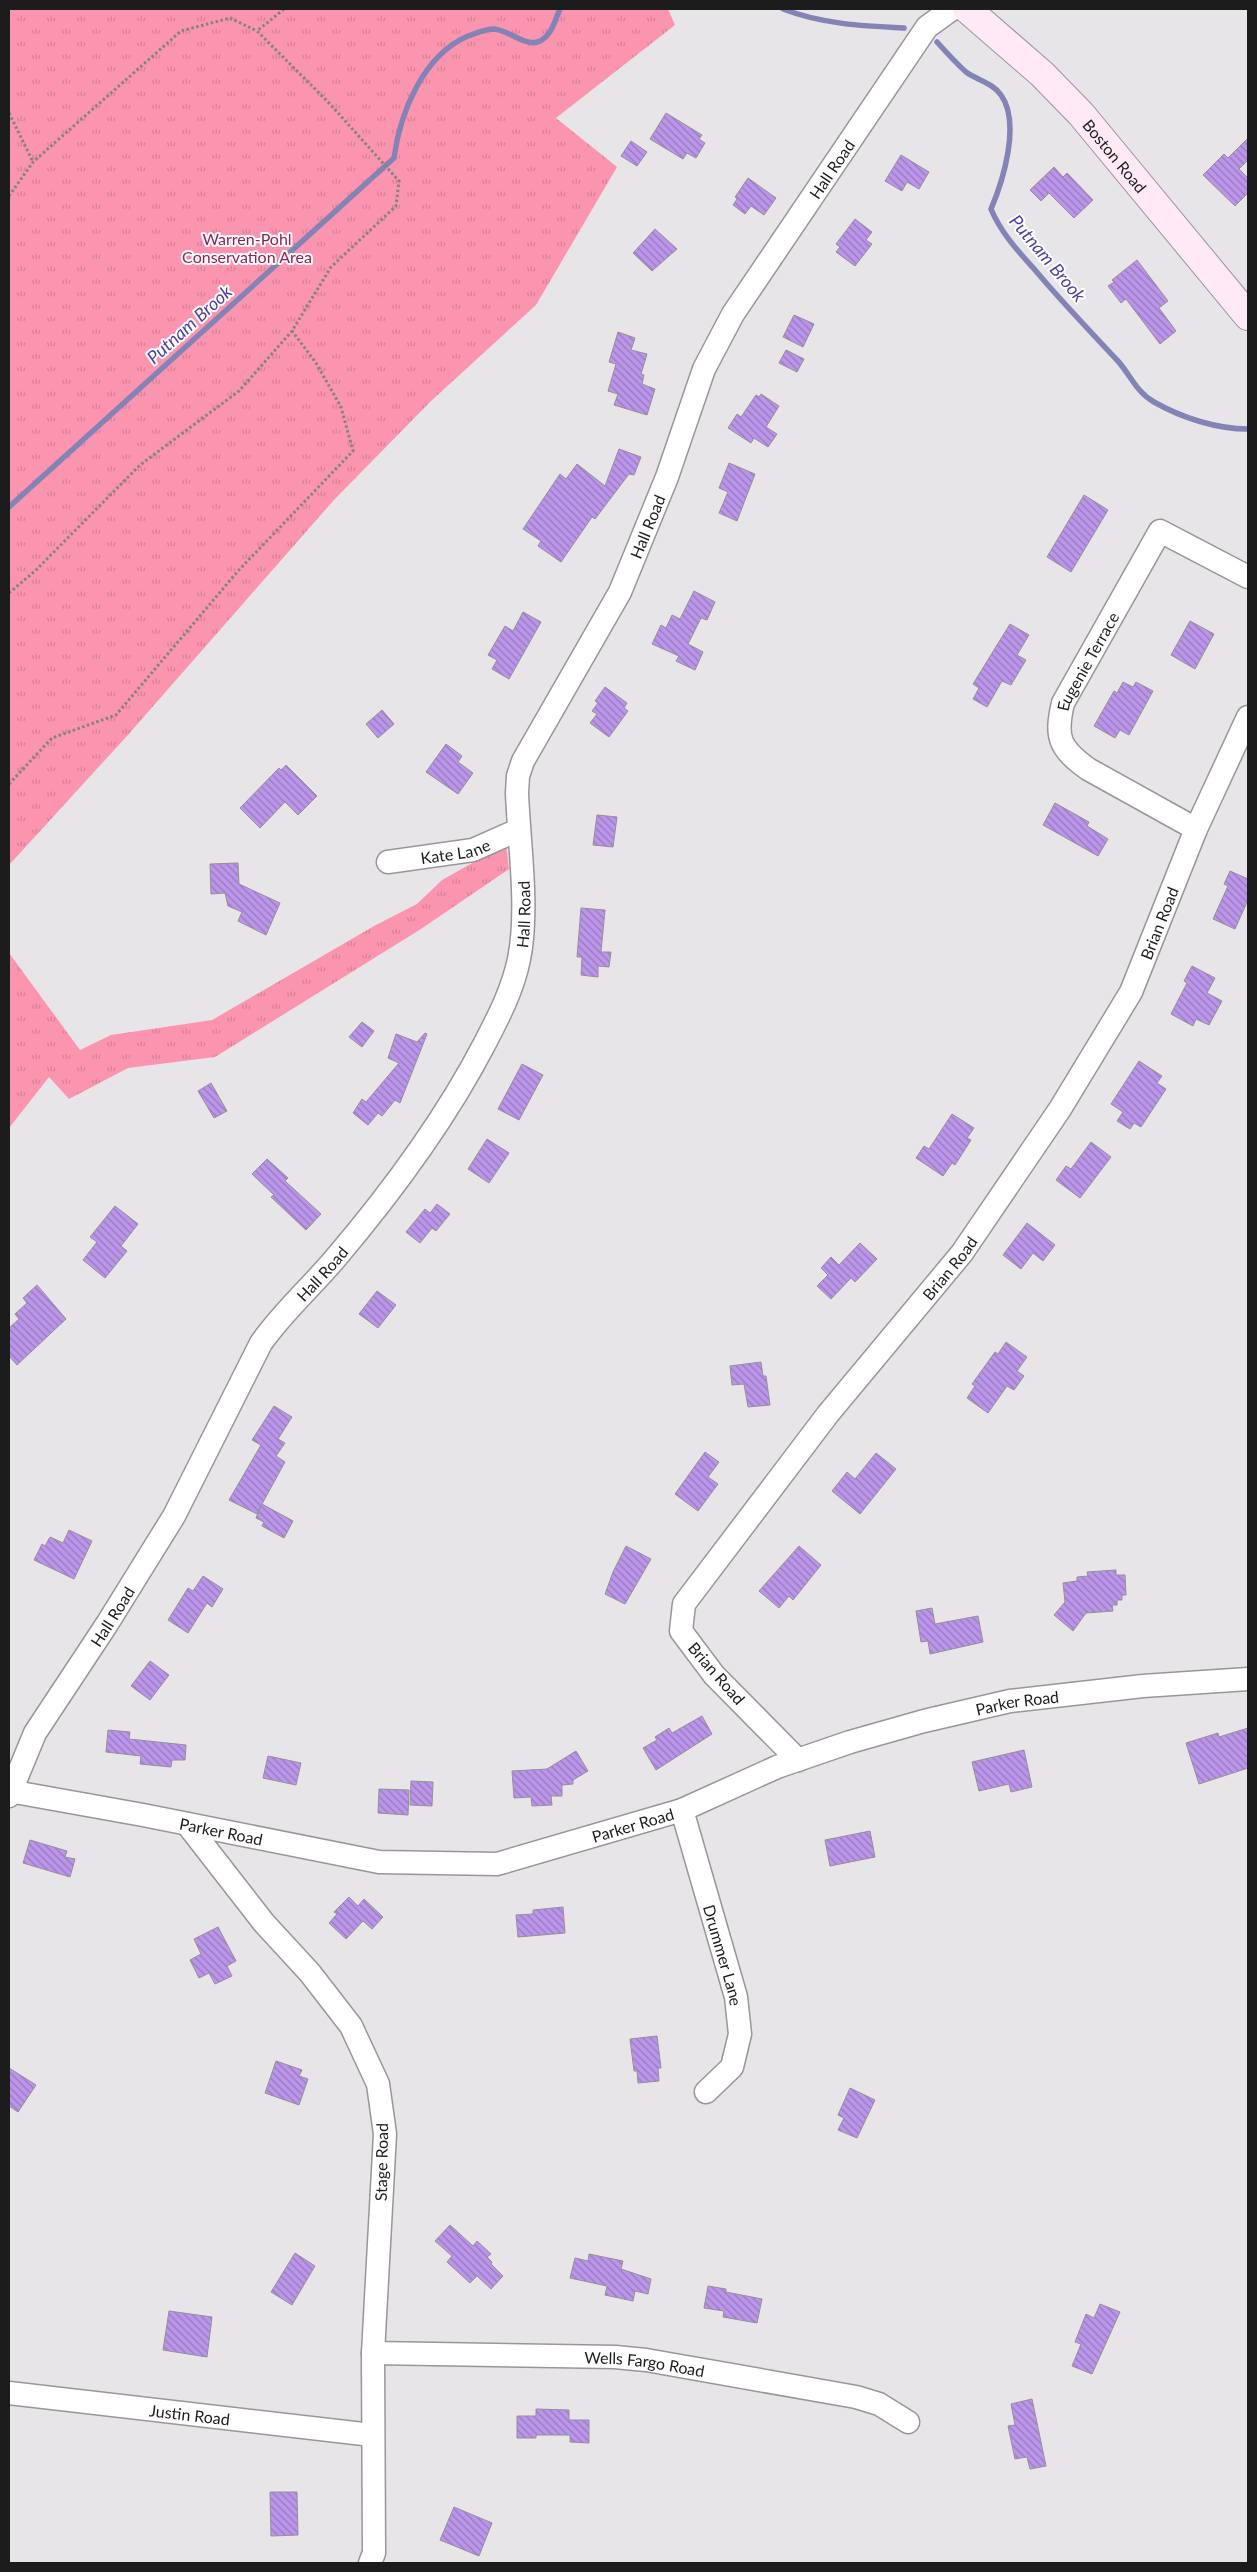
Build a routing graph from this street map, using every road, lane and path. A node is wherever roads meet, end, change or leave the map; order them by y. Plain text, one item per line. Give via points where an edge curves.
1 (284, 9) edge
2 (952, 9) edge
3 (967, 9) edge
4 (257, 31) junction
5 (9, 113) edge
6 (33, 162) junction
7 (9, 196) edge
8 (1248, 316) edge
9 (292, 331) junction
10 (1248, 577) edge
11 (9, 593) edge
12 (1248, 717) edge
13 (9, 784) edge
14 (1196, 829) junction
15 (518, 830) junction
16 (388, 862) dead end
17 (1248, 1679) edge
18 (798, 1760) junction
19 (9, 1792) edge
20 (682, 1810) junction
21 (187, 1824) junction
22 (706, 2092) dead end
23 (373, 2353) junction
24 (9, 2394) edge
25 (908, 2422) dead end
26 (372, 2436) junction
27 (370, 2563) edge

1 - 4 path
2 - 15 street, Hall Road via 927,27 781,241 729,322 704,369 666,477 620,592 521,766 517,792
3 - 8 main road, Boston Road via 1042,74 1081,114
4 - 6 path via 230,18 181,31
4 - 9 path via 399,180 396,206 331,267
5 - 6 path
6 - 7 path
9 - 11 path via 239,392 140,465
9 - 13 path via 316,363 341,407 353,450 238,571 116,715 52,738
10 - 14 street, Eugenie Terrace via 1160,531 1063,703 1058,724 1061,742 1071,757
12 - 14 street, Brian Road
14 - 18 street, Brian Road via 1131,992 1060,1109 962,1253 828,1414 684,1604 681,1631 714,1674
15 - 16 street, Kate Lane via 473,850
15 - 19 street, Hall Road via 522,909 519,958 506,1003 472,1067 420,1151 334,1260 276,1322 261,1343 174,1516 35,1733
17 - 18 street, Parker Road via 1143,1686 1010,1701 924,1721
18 - 20 street, Parker Road
19 - 21 street, Parker Road
20 - 21 street, Parker Road via 498,1864 379,1862
20 - 22 street, Drummer Lane via 736,1997 740,2034 732,2068
21 - 23 street, Stage Road via 264,1923 352,2026 378,2084 384,2134
23 - 25 street, Wells Fargo Road via 646,2360 856,2396 879,2404
23 - 26 street, Stage Road
24 - 26 street, Justin Road
26 - 27 street, Stage Road via 374,2553

